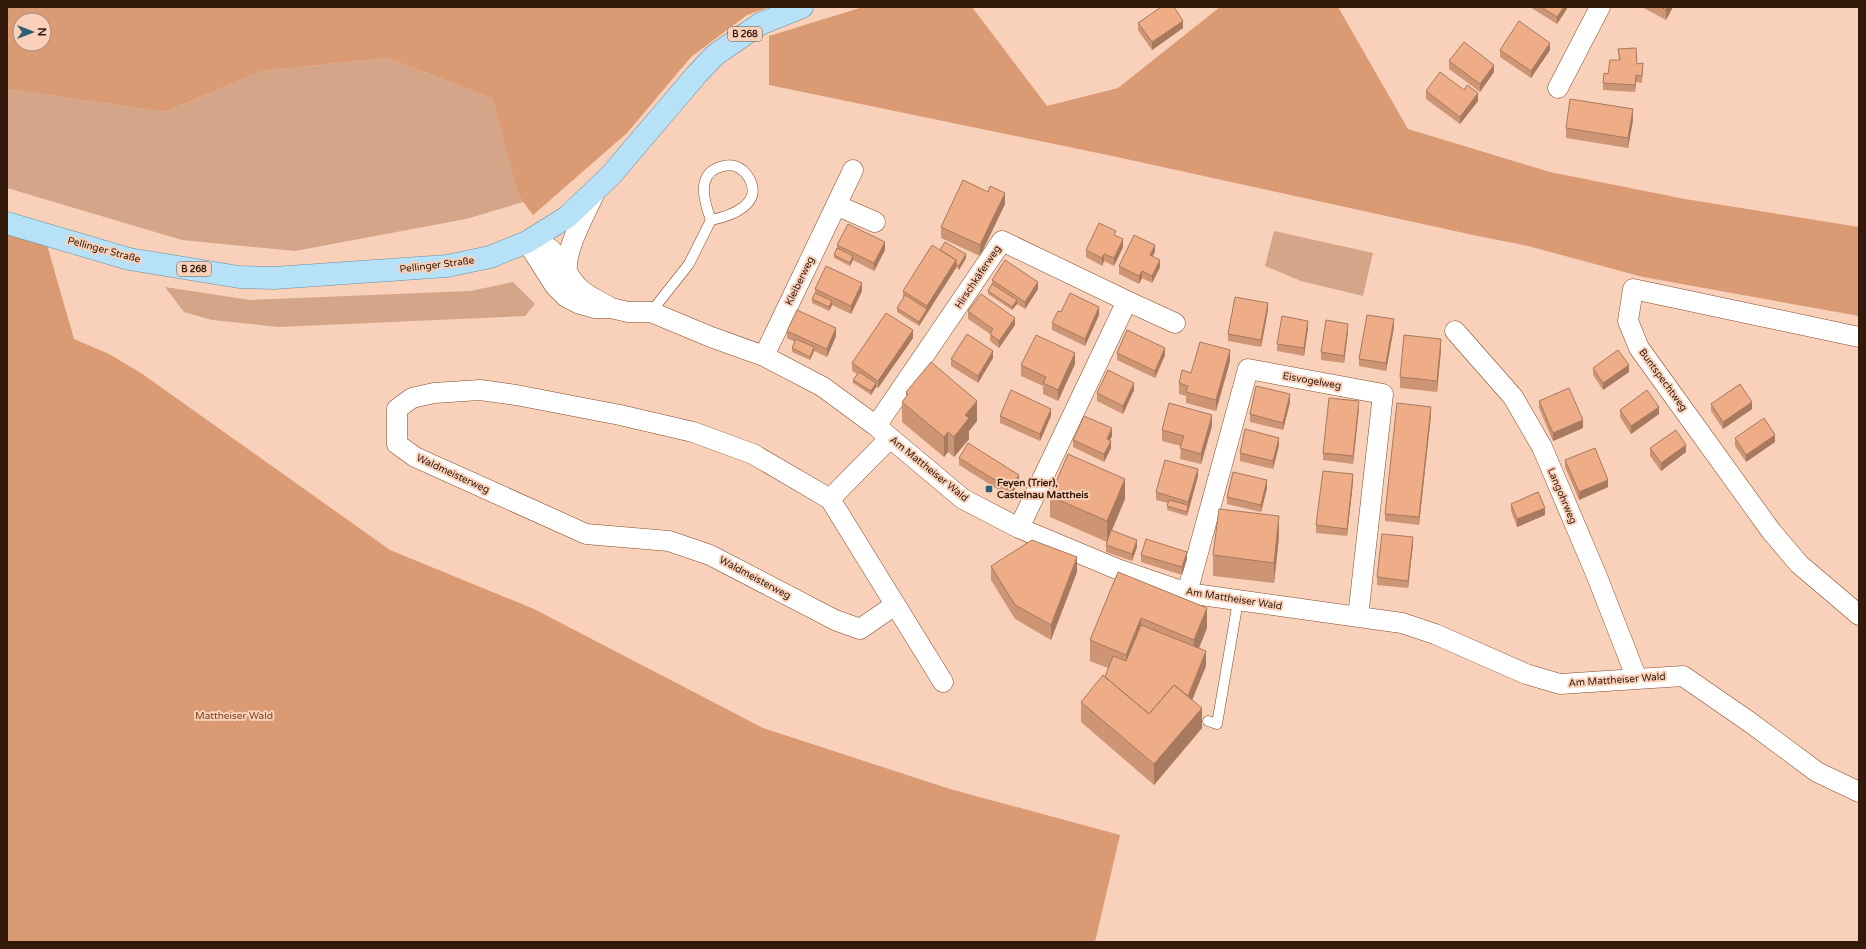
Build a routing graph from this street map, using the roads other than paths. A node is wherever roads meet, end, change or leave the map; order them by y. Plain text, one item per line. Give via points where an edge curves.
1 (802, 7) edge
2 (1600, 7) edge
3 (1558, 88) dead end
4 (853, 170) dead end
5 (595, 192) junction
6 (836, 205) junction
7 (711, 220) junction
8 (875, 222) dead end
9 (7, 224) edge
10 (527, 242) junction
11 (567, 274) junction
12 (1127, 301) junction
13 (611, 308) junction
14 (651, 312) junction
15 (1175, 323) dead end
16 (1454, 331) dead end
17 (1859, 337) edge
18 (764, 356) junction
19 (883, 432) junction
20 (830, 499) junction
21 (1019, 528) junction
22 (1187, 593) junction
23 (1238, 601) junction
24 (895, 605) junction
25 (1859, 616) edge
26 (1358, 617) junction
27 (1637, 679) junction
28 (943, 682) dead end
29 (1208, 721) dead end
30 (1859, 792) edge

1 - 5 main road, Pellinger Straße / B 268 via 760,24 715,55
2 - 3 street
4 - 6 street, Kleiberweg
5 - 10 main road, Pellinger Straße / B 268 via 567,218
5 - 11 street via 570,247 566,260
6 - 8 street
6 - 18 street, Kleiberweg
7 - 7 lane via 727,217 747,205 752,194 751,183 746,173 736,166 724,165 714,170 706,179 705,202
7 - 14 lane via 689,264
9 - 10 main road, Pellinger Straße / B 268 via 129,259 239,277 274,278 447,266 490,257
10 - 11 street, Am Mattheiser Wald via 536,241 550,247
10 - 13 street, Am Mattheiser Wald via 555,286 566,297 587,306
11 - 13 street, Am Mattheiser Wald via 578,287
12 - 15 street, Hirschkäferweg
12 - 19 street, Hirschkäferweg via 1002,241
12 - 21 street
13 - 14 street, Am Mattheiser Wald via 628,312
14 - 18 street, Am Mattheiser Wald
16 - 27 street, Langohrweg via 1512,397 1542,447
17 - 25 street, Buntspechtweg via 1633,289 1628,321 1639,348 1771,531 1799,564
18 - 19 street, Am Mattheiser Wald via 823,387
19 - 20 street
19 - 21 street, Am Mattheiser Wald via 963,499
20 - 24 street, Waldmeisterweg
20 - 24 street, Waldmeisterweg via 753,454 694,432 620,415 480,390 434,393 412,398 397,409 397,444 415,457 586,534 669,541 710,555 835,620 860,630
21 - 22 street, Am Mattheiser Wald via 1117,569
22 - 23 street, Am Mattheiser Wald
22 - 26 street, Eisvogelweg via 1248,369 1383,394
23 - 26 street, Am Mattheiser Wald
23 - 29 lane via 1217,724
24 - 28 street, Waldmeisterweg
26 - 27 street, Am Mattheiser Wald via 1402,623 1435,634 1526,674 1560,684
27 - 30 street, Am Mattheiser Wald via 1683,676 1817,772

